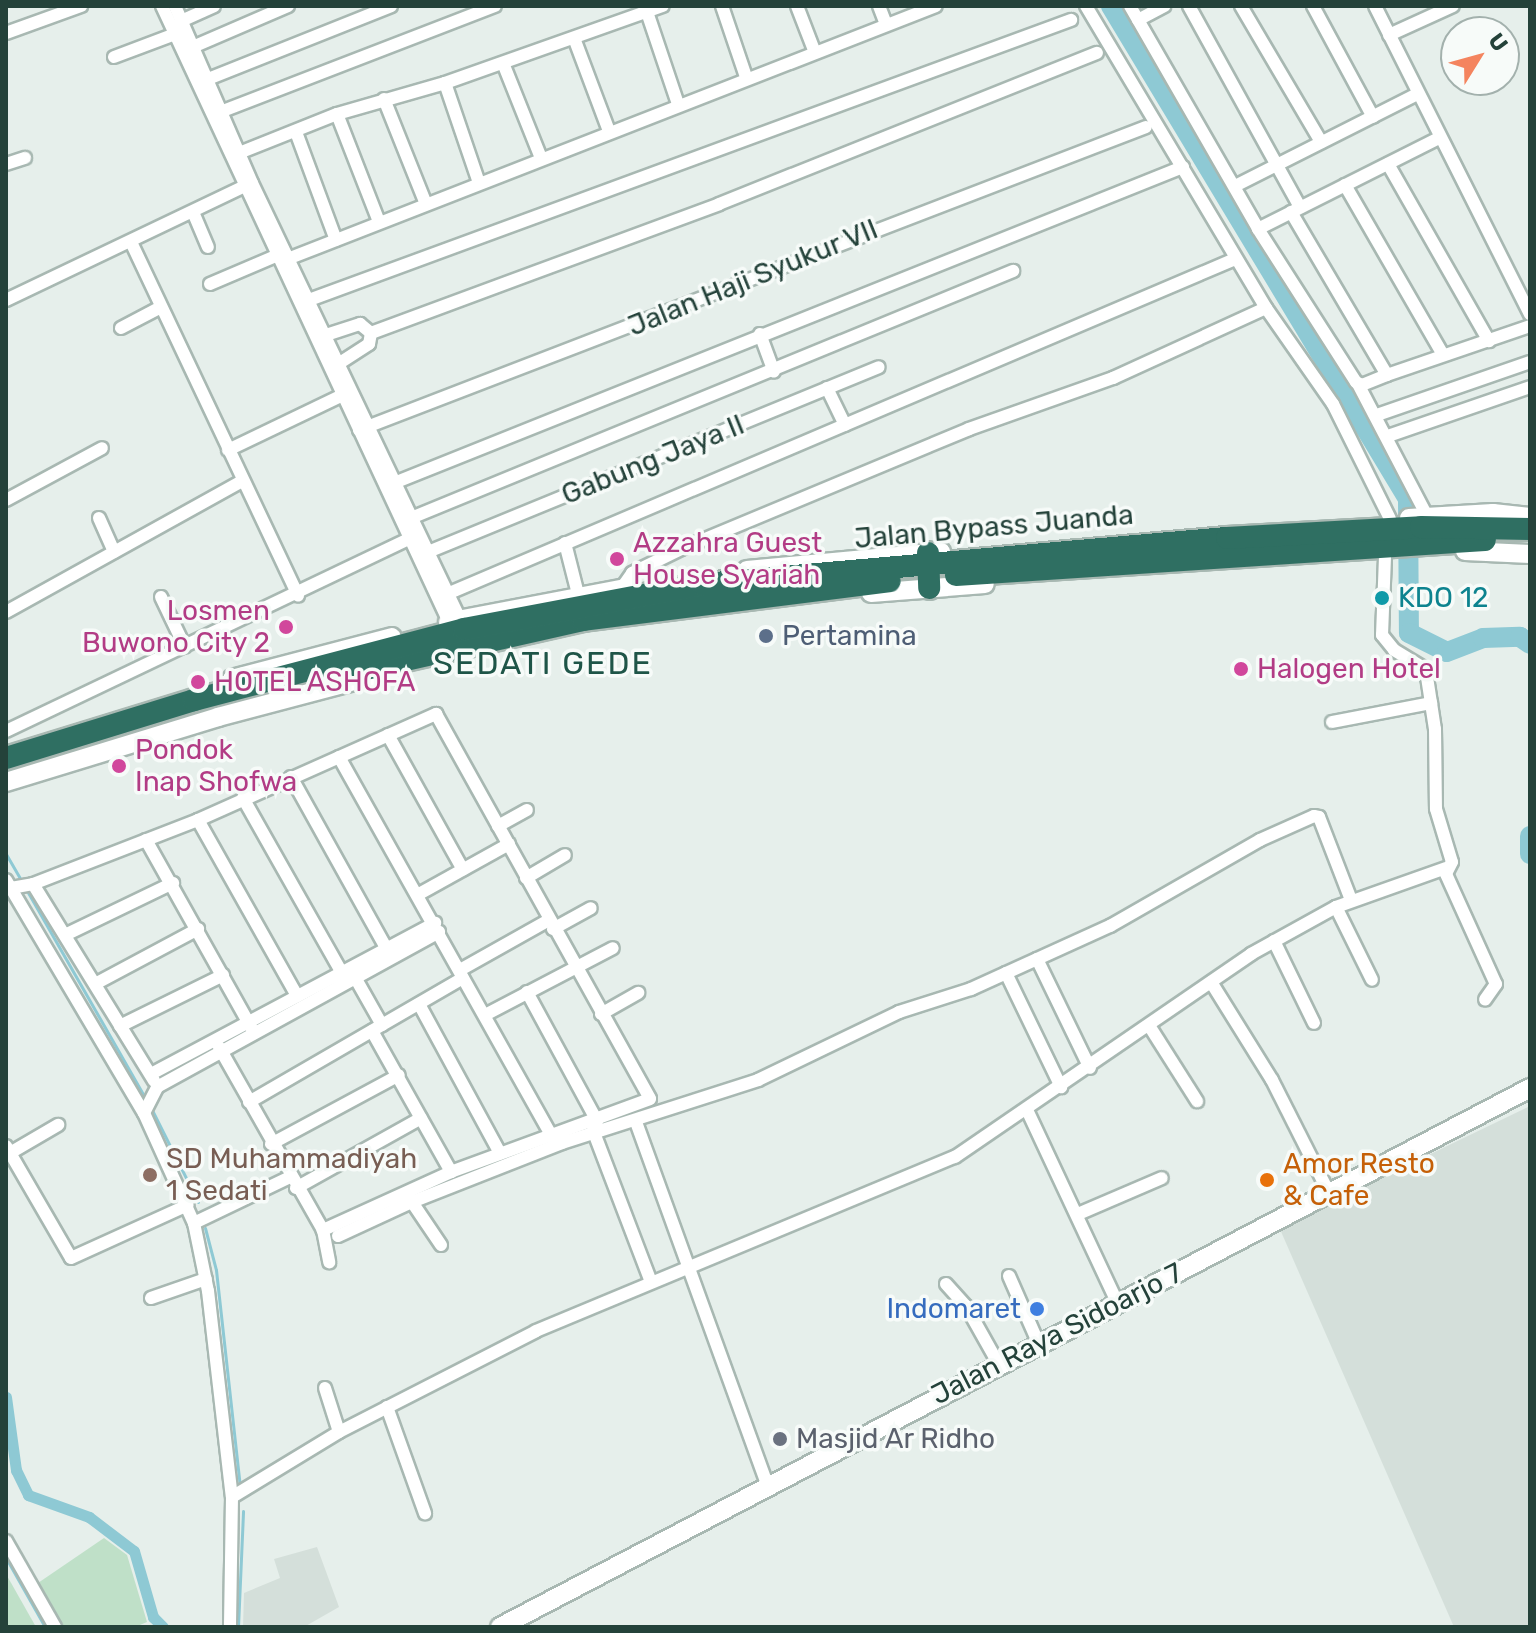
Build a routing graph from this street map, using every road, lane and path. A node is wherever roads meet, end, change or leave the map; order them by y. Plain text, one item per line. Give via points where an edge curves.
1 (81, 6) edge
2 (162, 6) edge
3 (175, 6) edge
4 (214, 6) edge
5 (288, 6) edge
6 (391, 6) edge
7 (495, 6) edge
8 (663, 6) edge
9 (722, 6) edge
10 (797, 6) edge
11 (879, 6) edge
12 (936, 6) edge
13 (1086, 6) edge
14 (1130, 6) edge
15 (1164, 6) edge
16 (1189, 6) edge
17 (1241, 6) edge
18 (1313, 6) edge
19 (1375, 6) edge
20 (1453, 6) edge
21 (647, 12) junction
22 (1071, 20) dead end
23 (1138, 20) junction
24 (181, 21) junction
25 (886, 24) junction
26 (6, 33) edge
27 (175, 34) junction
28 (1389, 35) junction
29 (574, 38) junction
30 (187, 49) junction
31 (814, 50) junction
32 (1097, 53) dead end
33 (114, 57) dead end
34 (503, 63) junction
35 (746, 77) junction
36 (208, 79) junction
37 (445, 83) junction
38 (1417, 94) junction
39 (384, 99) junction
40 (678, 104) junction
41 (216, 113) junction
42 (337, 114) junction
43 (1373, 117) junction
44 (1146, 127) dead end
45 (609, 131) junction
46 (296, 132) junction
47 (1439, 138) junction
48 (1321, 142) junction
49 (239, 153) junction
50 (25, 158) dead end
51 (541, 158) junction
52 (6, 164) edge
53 (1273, 164) junction
54 (1388, 164) junction
55 (1183, 167) junction
56 (479, 183) junction
57 (248, 185) junction
58 (1345, 185) junction
59 (1235, 186) junction
60 (426, 204) junction
61 (1295, 210) junction
62 (193, 212) junction
63 (379, 222) junction
64 (1258, 229) junction
65 (336, 240) junction
66 (131, 242) junction
67 (208, 247) dead end
68 (284, 256) junction
69 (1235, 259) junction
70 (1013, 271) dead end
71 (210, 284) dead end
72 (297, 285) junction
73 (6, 300) edge
74 (309, 300) junction
75 (161, 307) junction
76 (1266, 308) junction
77 (1530, 314) edge
78 (1530, 326) edge
79 (121, 328) dead end
80 (371, 333) junction
81 (760, 334) junction
82 (326, 335) junction
83 (1489, 341) junction
84 (1443, 355) junction
85 (1530, 362) edge
86 (340, 363) junction
87 (878, 367) dead end
88 (774, 372) junction
89 (1387, 375) junction
90 (1358, 384) junction
91 (1530, 387) edge
92 (827, 388) junction
93 (343, 395) junction
94 (1377, 415) junction
95 (845, 425) junction
96 (364, 428) junction
97 (1388, 436) junction
98 (102, 448) dead end
99 (228, 450) junction
100 (242, 481) junction
101 (394, 483) junction
102 (6, 500) edge
103 (1530, 517) edge
104 (99, 518) dead end
105 (411, 518) junction
106 (1530, 529) edge
107 (415, 536) junction
108 (1405, 538) junction
109 (1530, 542) edge
110 (565, 543) junction
111 (114, 552) junction
112 (428, 552) junction
113 (1530, 554) edge
114 (928, 570) junction
115 (621, 589) junction
116 (447, 594) junction
117 (578, 594) junction
118 (298, 595) junction
119 (161, 597) dead end
120 (6, 612) edge
121 (460, 629) junction
122 (185, 647) junction
123 (437, 656) junction
124 (1431, 703) junction
125 (163, 717) junction
126 (1332, 722) dead end
127 (121, 724) junction
128 (6, 731) edge
129 (388, 735) junction
130 (6, 747) edge
131 (339, 757) junction
132 (6, 758) edge
133 (6, 772) edge
134 (291, 777) junction
135 (6, 782) edge
136 (243, 798) junction
137 (527, 810) dead end
138 (198, 820) junction
139 (498, 826) junction
140 (146, 840) junction
141 (509, 844) junction
142 (565, 855) dead end
143 (1446, 868) junction
144 (463, 870) junction
145 (526, 878) junction
146 (173, 883) junction
147 (19, 885) edge
148 (419, 894) junction
149 (1351, 900) junction
150 (1336, 907) junction
151 (591, 908) dead end
152 (551, 925) junction
153 (437, 928) junction
154 (198, 929) junction
155 (65, 935) junction
156 (1274, 941) junction
157 (386, 948) junction
158 (613, 948) dead end
159 (1037, 959) junction
160 (575, 968) junction
161 (349, 972) junction
162 (1006, 973) junction
163 (462, 974) junction
164 (223, 975) junction
165 (1372, 980) dead end
166 (1211, 982) junction
167 (95, 984) junction
168 (527, 992) junction
169 (638, 993) dead end
170 (297, 996) junction
171 (1485, 1000) dead end
172 (419, 1004) junction
173 (601, 1014) junction
174 (485, 1015) junction
175 (1314, 1023) dead end
176 (120, 1026) junction
177 (1150, 1027) junction
178 (377, 1028) junction
179 (252, 1029) junction
180 (215, 1041) junction
181 (222, 1053) junction
182 (1090, 1068) junction
183 (151, 1074) junction
184 (399, 1075) junction
185 (1061, 1087) junction
186 (1530, 1088) edge
187 (156, 1091) junction
188 (1197, 1101) dead end
189 (249, 1102) junction
190 (146, 1110) junction
191 (1028, 1112) junction
192 (421, 1118) junction
193 (636, 1122) junction
194 (58, 1125) dead end
195 (594, 1126) junction
196 (551, 1135) junction
197 (271, 1144) junction
198 (8, 1150) edge
199 (500, 1153) junction
200 (451, 1172) junction
201 (1162, 1178) dead end
202 (292, 1183) junction
203 (1330, 1195) junction
204 (412, 1202) junction
205 (188, 1205) junction
206 (1078, 1214) junction
207 (194, 1223) junction
208 (323, 1230) junction
209 (338, 1236) dead end
210 (441, 1245) dead end
211 (329, 1262) dead end
212 (692, 1267) junction
213 (1009, 1276) dead end
214 (206, 1279) junction
215 (651, 1282) junction
216 (946, 1284) dead end
217 (151, 1298) dead end
218 (1117, 1302) junction
219 (1038, 1342) junction
220 (998, 1363) junction
221 (325, 1388) dead end
222 (387, 1407) junction
223 (339, 1432) junction
224 (768, 1486) junction
225 (232, 1497) junction
226 (425, 1513) dead end
227 (6, 1541) edge
228 (55, 1627) edge
229 (230, 1627) edge
230 (500, 1627) edge

1 - 26 street
2 - 27 street
3 - 24 street
4 - 24 street
5 - 30 street
6 - 36 street
7 - 41 street
8 - 21 street
9 - 35 street
10 - 31 street
11 - 25 street
12 - 25 street
13 - 55 street
14 - 23 street
15 - 23 street
16 - 53 street
17 - 48 street
18 - 43 street
19 - 28 street
20 - 28 street
21 - 29 street
21 - 40 street
22 - 74 street
23 - 59 street
24 - 30 street
25 - 31 street
27 - 30 street
27 - 33 street
28 - 38 street
29 - 34 street
29 - 45 street
30 - 36 street
30 - 41 street
31 - 35 street
32 - 80 street via 719,204
34 - 37 street
34 - 51 street
35 - 40 street
36 - 41 street
37 - 39 street
37 - 56 street
38 - 43 street
38 - 47 street
39 - 42 street
39 - 60 street
40 - 45 street
41 - 49 street
41 - 57 street
42 - 46 street
42 - 63 street
43 - 48 street
44 - 96 street, Jalan Haji Syukur VII
45 - 51 street
46 - 49 street
46 - 65 street
47 - 54 street
47 - 77 street
48 - 53 street
49 - 57 street
50 - 52 street
51 - 56 street
53 - 59 street
53 - 61 street
54 - 58 street
54 - 83 street
55 - 69 street
55 - 81 street
56 - 60 street
57 - 62 street
57 - 68 street
58 - 61 street
58 - 84 street
59 - 64 street
60 - 63 street
61 - 64 street
61 - 89 street
62 - 66 street
62 - 67 street
63 - 65 street
64 - 90 street
65 - 68 street
66 - 73 street
66 - 75 street
68 - 71 street
68 - 72 street
69 - 76 street
69 - 95 street
70 - 88 street
72 - 74 street
72 - 93 street
74 - 82 street
75 - 79 street
75 - 99 street
76 - 108 street via 1333,404
76 - 115 street via 1113,378 969,429 681,549 632,573
78 - 83 street
80 - 82 street via 360,324
80 - 86 street via 369,344
81 - 88 street
81 - 101 street
82 - 86 street
83 - 84 street
84 - 89 street
85 - 94 street
86 - 96 street
87 - 92 street, Gabung Jaya II
88 - 105 street
89 - 90 street
90 - 94 street
91 - 97 street
92 - 95 street
92 - 112 street, Gabung Jaya II
93 - 96 street
93 - 99 street
94 - 97 street
95 - 110 street
96 - 101 street
96 - 107 street
97 - 108 street
98 - 102 street
99 - 100 street
100 - 111 street
100 - 118 street
101 - 105 street
103 - 108 street
104 - 111 street
105 - 107 street
106 - 108 highway, Jalan Bypass Juanda
107 - 112 street
107 - 118 street
107 - 121 street
108 - 109 highway, Jalan Bypass Juanda
108 - 113 street
108 - 114 highway, Jalan Bypass Juanda
108 - 124 street via 1382,635 1394,650 1424,668
110 - 116 street
110 - 117 street
111 - 120 street
112 - 116 street
114 - 115 street via 731,571
114 - 121 highway, Jalan Bypass Juanda via 683,605
114 - 123 street via 796,599
115 - 117 street
116 - 121 street
117 - 121 street
118 - 122 street
119 - 122 street
121 - 123 highway, Jalan Bypass Juanda
121 - 125 highway, Jalan Bypass Juanda via 336,656
122 - 128 street
123 - 125 highway, Jalan Bypass Juanda via 216,713
124 - 126 street
124 - 143 street via 1436,809 1452,862
125 - 127 highway, Jalan Bypass Juanda
125 - 135 street
127 - 130 street
127 - 132 highway, Jalan Bypass Juanda
127 - 133 highway, Jalan Bypass Juanda
129 - 131 street
129 - 139 street via 436,714
129 - 144 street
131 - 134 street
131 - 148 street
134 - 136 street
134 - 157 street
136 - 138 street
136 - 161 street
137 - 139 street
138 - 140 street
138 - 170 street
139 - 141 street
140 - 146 street
140 - 147 street
141 - 144 street
141 - 145 street
142 - 145 street
143 - 149 street
143 - 171 street via 1471,937 1496,984
144 - 148 street
145 - 152 street
146 - 154 street
146 - 155 street
147 - 155 street
147 - 190 street
148 - 153 street
149 - 150 street
149 - 159 street via 1319,817 1314,816 1260,840 1110,926
150 - 156 street
150 - 165 street
151 - 152 street
152 - 160 street
152 - 163 street
153 - 157 street
153 - 161 street
153 - 163 street
154 - 164 street
154 - 167 street
155 - 167 street
156 - 166 street
156 - 175 street
157 - 161 street
158 - 160 street
159 - 162 street
159 - 182 street
160 - 168 street
160 - 173 street
161 - 170 street
161 - 178 street
161 - 179 street
162 - 185 street
162 - 193 street via 919,1003 758,1080
163 - 172 street
163 - 174 street
164 - 176 street
164 - 179 street
166 - 177 street
166 - 203 street via 1277,1088
167 - 176 street
168 - 174 street
168 - 195 street
169 - 173 street
170 - 179 street
172 - 178 street
172 - 199 street
173 - 195 street via 650,1099
174 - 196 street
176 - 183 street
177 - 182 street
177 - 188 street
178 - 184 street
178 - 189 street
179 - 180 street
179 - 181 street
180 - 181 street
180 - 183 street
181 - 187 street
181 - 189 street
182 - 185 street
183 - 187 street
184 - 192 street
184 - 197 street
185 - 191 street
186 - 203 street, Jalan Raya Sidoarjo 7
187 - 190 street
189 - 197 street
190 - 205 street
191 - 206 street
191 - 212 street via 948,1160
192 - 200 street
192 - 202 street
193 - 195 street
193 - 212 street
194 - 198 street
195 - 196 street
195 - 204 street
195 - 215 street
196 - 199 street
197 - 202 street
198 - 205 street via 71,1258
199 - 200 street
200 - 208 street
201 - 206 street
202 - 207 street
202 - 208 street
203 - 218 street, Jalan Raya Sidoarjo 7
204 - 209 street
204 - 210 street
205 - 207 street
206 - 218 street
207 - 214 street
208 - 211 street
212 - 215 street
212 - 224 street
213 - 219 street
214 - 217 street
214 - 225 street
215 - 222 street via 536,1331
216 - 220 street via 966,1306
218 - 219 street, Jalan Raya Sidoarjo 7
219 - 220 street, Jalan Raya Sidoarjo 7
220 - 224 street, Jalan Raya Sidoarjo 7
221 - 223 street
222 - 223 street
222 - 226 street
223 - 225 street
224 - 230 street, Jalan Raya Sidoarjo 7
225 - 229 street
227 - 228 street

